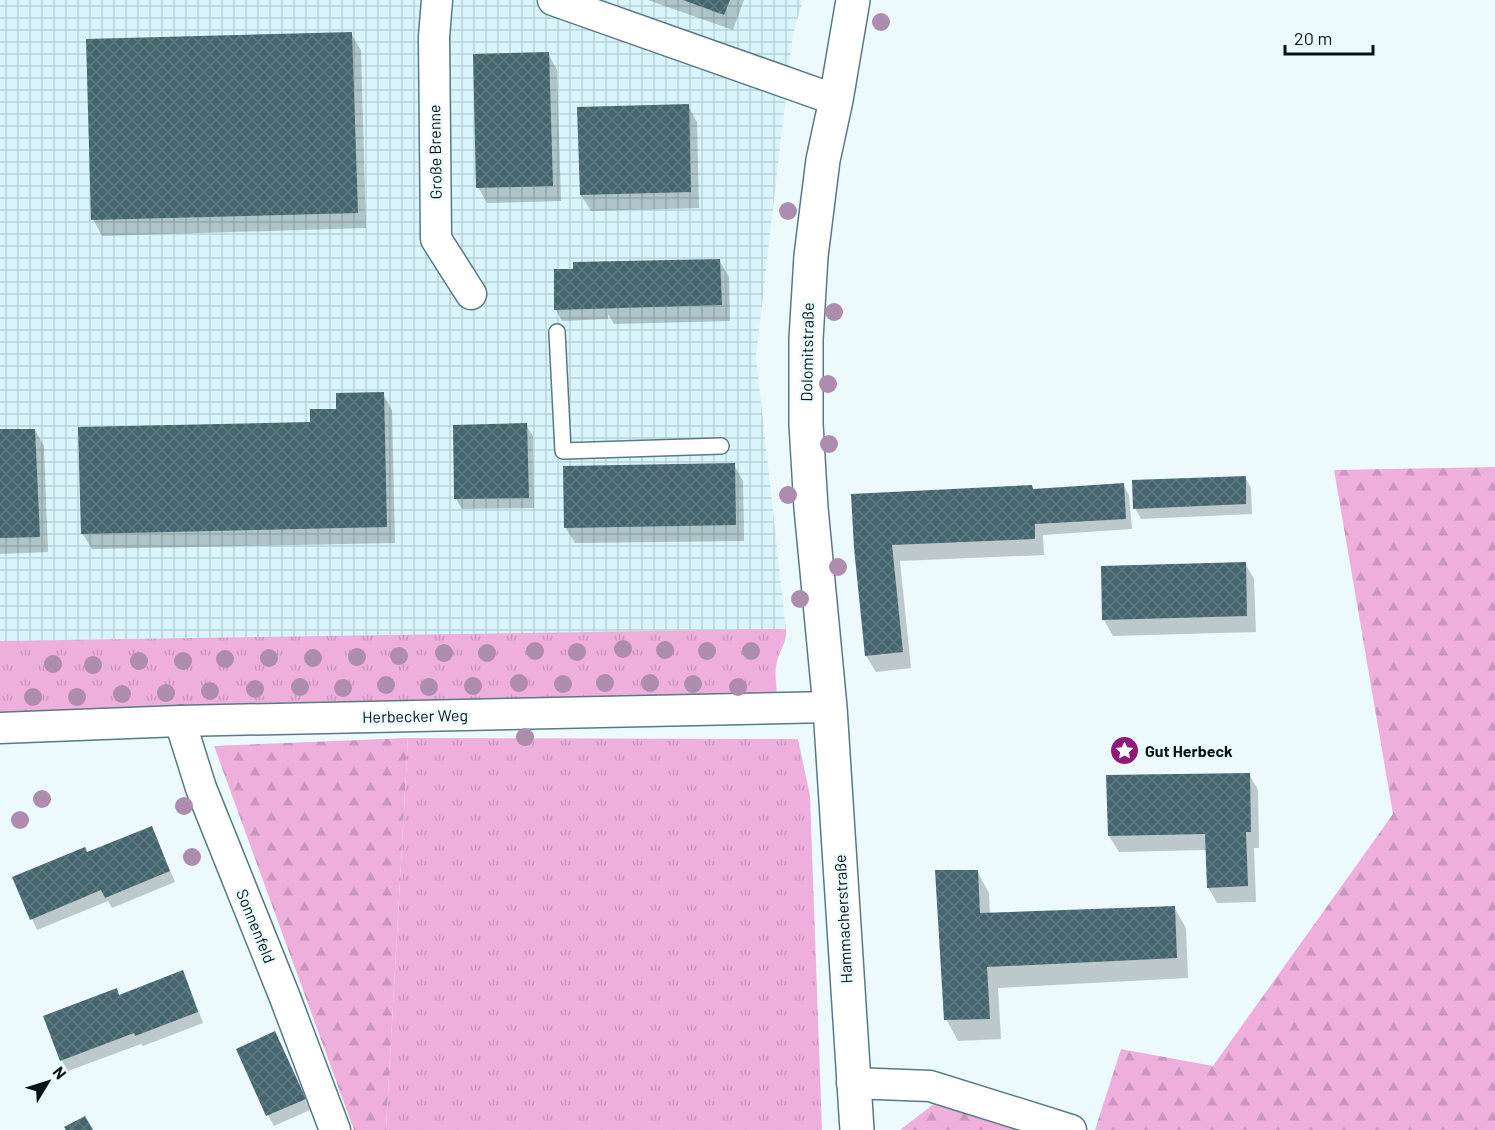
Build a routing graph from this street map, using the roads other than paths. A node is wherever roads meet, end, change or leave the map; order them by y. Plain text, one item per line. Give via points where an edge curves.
1 (437, 0) edge
2 (553, 0) edge
3 (853, 0) edge
4 (836, 100) junction
5 (471, 294) dead end
6 (556, 332) dead end
7 (721, 446) dead end
8 (830, 707) junction
9 (180, 721) junction
10 (0, 728) edge
11 (852, 1083) junction
12 (335, 1130) edge
13 (857, 1130) edge
14 (1071, 1130) edge

1 - 5 street, Große Brenne via 436,239
2 - 4 street
3 - 4 street, Dolomitstraße
4 - 8 street, Dolomitstraße via 823,160 811,256 806,349 810,498
6 - 7 lane via 563,451
8 - 9 street, Herbecker Weg
8 - 11 street, Hammacherstraße
9 - 10 street, Herbecker Weg
9 - 12 street, Sonnenfeld via 201,789 285,994
11 - 13 street, Hammacherstraße
11 - 14 street via 930,1086

